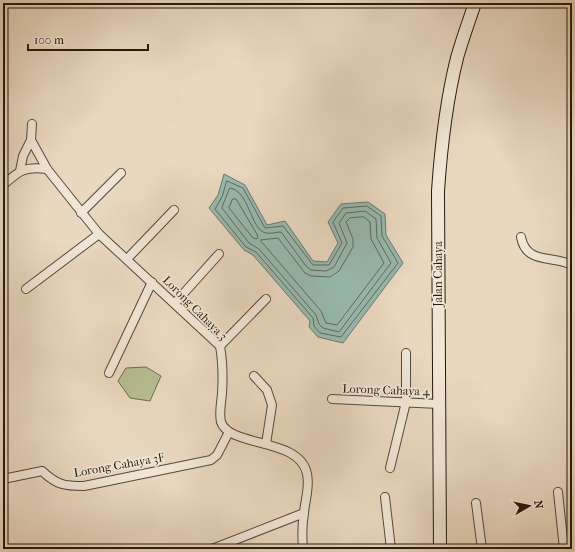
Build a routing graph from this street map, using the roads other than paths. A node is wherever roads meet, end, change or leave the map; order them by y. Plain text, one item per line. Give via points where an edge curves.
1 (475, 3) edge
2 (32, 124) dead end
3 (31, 140) junction
4 (47, 169) junction
5 (20, 171) junction
6 (121, 173) dead end
7 (3, 185) edge
8 (174, 210) dead end
9 (81, 213) junction
10 (99, 234) junction
11 (521, 237) dead end
12 (219, 254) dead end
13 (127, 259) junction
14 (572, 265) edge
15 (152, 282) junction
16 (26, 289) dead end
17 (266, 299) dead end
18 (174, 303) junction
19 (220, 346) junction
20 (406, 353) dead end
21 (109, 373) dead end
22 (254, 376) dead end
23 (332, 399) dead end
24 (406, 402) junction
25 (439, 404) junction
26 (229, 432) junction
27 (266, 444) junction
28 (390, 468) dead end
29 (3, 479) edge
30 (558, 492) dead end
31 (385, 497) dead end
32 (476, 502) dead end
33 (304, 513) junction
34 (212, 549) edge
35 (303, 549) edge
36 (391, 549) edge
37 (440, 549) edge
38 (482, 549) edge
39 (564, 549) edge

1 - 25 street, Jalan Cahaya via 455,70 440,165
2 - 3 street
3 - 4 street, Lorong Cahaya 3
3 - 5 street via 23,156
4 - 5 street via 28,168
4 - 9 street, Lorong Cahaya 3
5 - 7 street
6 - 9 street
8 - 13 street
9 - 10 street, Lorong Cahaya 3
10 - 13 street, Lorong Cahaya 3
10 - 16 street
11 - 14 street via 528,253 540,259
12 - 18 street
13 - 15 street, Lorong Cahaya 3
15 - 18 street, Lorong Cahaya 3
15 - 21 street
17 - 19 street
18 - 19 street, Lorong Cahaya 3
19 - 26 street, Lorong Cahaya 3 via 223,372 220,415 221,422
20 - 24 street
22 - 27 street via 267,390 272,405
23 - 24 street, Lorong Cahaya 4
24 - 25 street, Lorong Cahaya 4
24 - 28 street
25 - 37 street, Jalan Cahaya
26 - 27 street
26 - 29 street, Lorong Cahaya 3F via 217,455 211,460 84,486 67,486 54,482 42,471
27 - 33 street via 294,454 303,462 308,490
30 - 39 street
31 - 36 street
32 - 38 street
33 - 34 street
33 - 35 street

